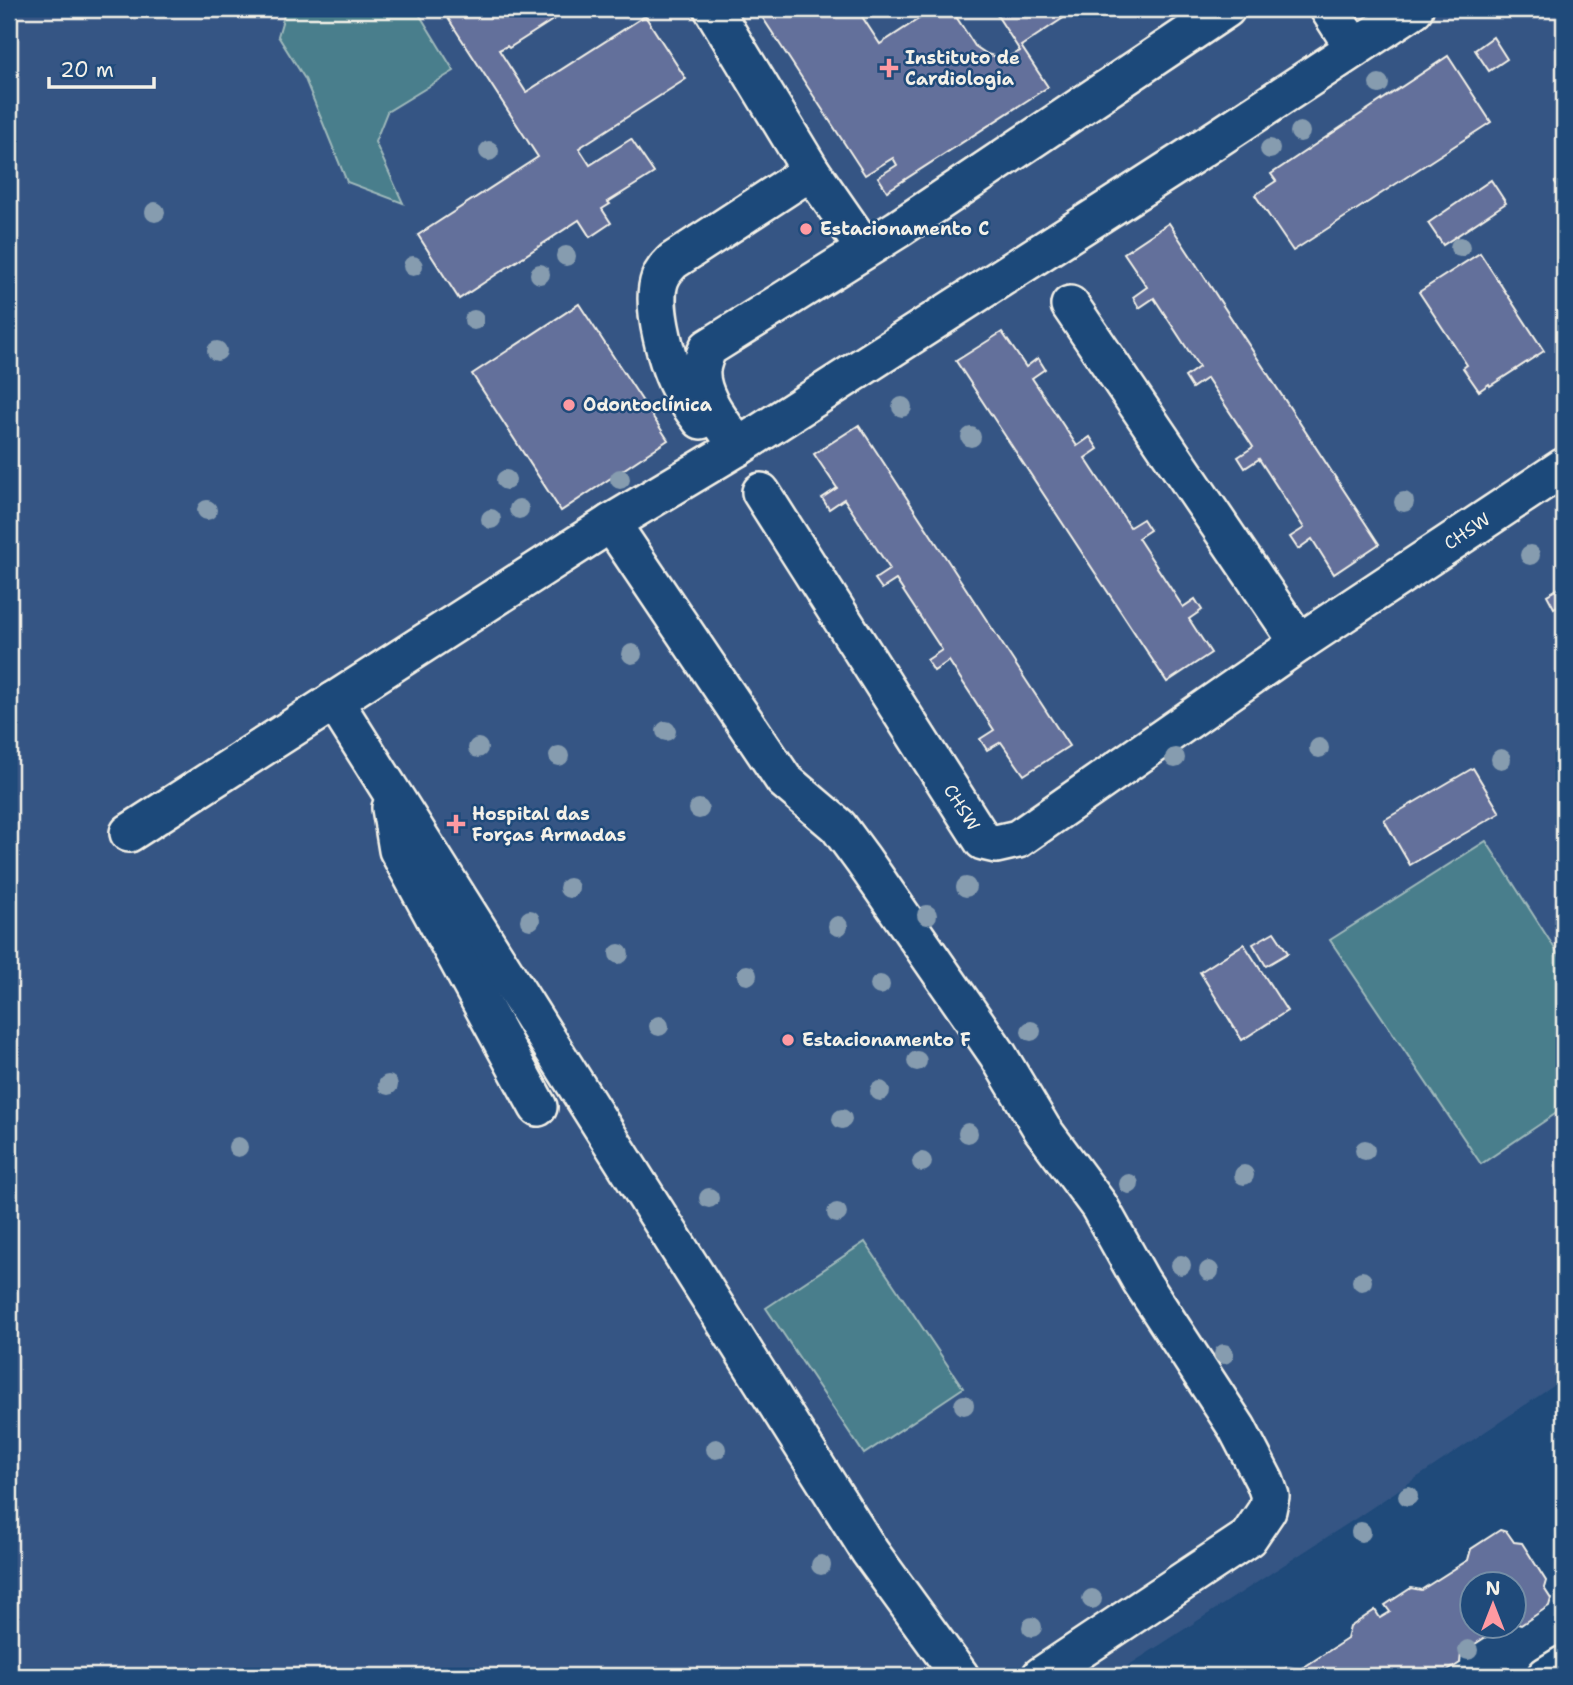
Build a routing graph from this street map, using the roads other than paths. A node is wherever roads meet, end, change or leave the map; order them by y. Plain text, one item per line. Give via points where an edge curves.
1 (713, 9) edge
2 (1226, 9) edge
3 (1329, 9) edge
4 (1414, 9) edge
5 (1354, 48) junction
6 (811, 171) junction
7 (865, 249) junction
8 (1070, 305) dead end
9 (730, 452) junction
10 (1564, 467) edge
11 (761, 492) dead end
12 (611, 523) junction
13 (1299, 643) junction
14 (334, 701) junction
15 (384, 779) junction
16 (129, 833) dead end
17 (497, 1067) dead end
18 (538, 1107) dead end
19 (1564, 1665) edge
20 (960, 1676) edge
21 (1041, 1676) edge
22 (1546, 1676) edge

1 - 6 street
2 - 7 street
3 - 5 street
4 - 5 street
5 - 9 street
6 - 7 street
6 - 9 street via 673,261 659,281 658,309 668,358 681,391
7 - 9 street via 708,348 702,382
8 - 13 street
9 - 12 street
10 - 13 street, CHSW
11 - 13 street, CHSW via 988,843 1018,839
12 - 14 street
12 - 21 street via 784,779 838,826 955,991 1042,1129 1099,1206 1141,1281 1237,1428 1270,1496 1267,1510 1248,1538
14 - 15 street
14 - 16 street
15 - 17 street via 369,779 367,813 386,866
15 - 18 street via 398,850
15 - 20 street via 870,1552
19 - 22 street

